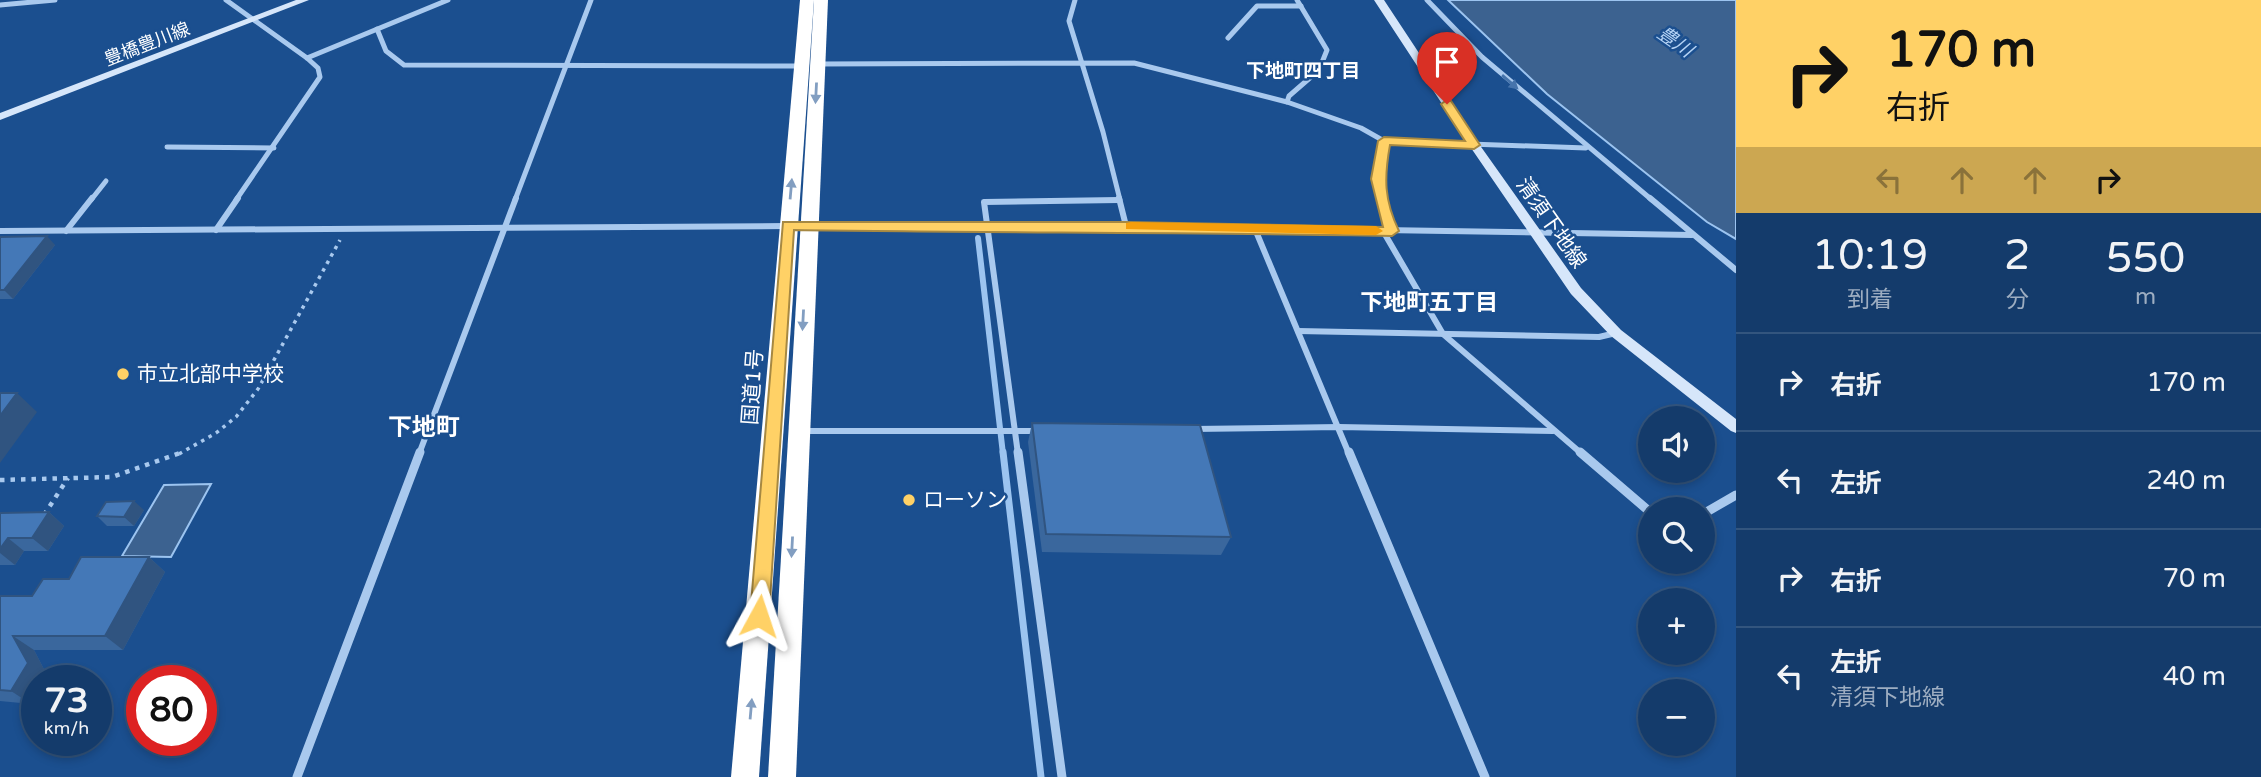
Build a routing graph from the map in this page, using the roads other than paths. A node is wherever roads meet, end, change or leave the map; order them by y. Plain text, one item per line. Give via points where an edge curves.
1 (55, 0) edge
2 (226, 0) edge
3 (285, 0) edge
4 (304, 0) edge
5 (448, 0) edge
6 (591, 0) edge
7 (807, 0) edge
8 (821, 0) edge
9 (1075, 0) edge
10 (1297, 0) edge
11 (1379, 0) edge
12 (1427, 0) edge
13 (0, 5) edge
14 (1301, 6) junction
15 (249, 18) junction
16 (377, 29) junction
17 (1228, 38) dead end
18 (307, 58) junction
19 (1082, 64) junction
20 (566, 65) junction
21 (810, 65) junction
22 (1287, 102) junction
23 (0, 108) edge
24 (0, 117) edge
25 (1384, 141) junction
26 (1474, 145) junction
27 (167, 147) dead end
28 (274, 148) junction
29 (1586, 148) junction
30 (106, 181) dead end
31 (1119, 200) junction
32 (798, 226) junction
33 (1126, 226) junction
34 (505, 228) junction
35 (988, 229) junction
36 (1255, 229) junction
37 (216, 230) junction
38 (0, 231) edge
39 (66, 231) junction
40 (1383, 231) junction
41 (1392, 231) junction
42 (1534, 232) junction
43 (1692, 235) junction
44 (1736, 270) edge
45 (1298, 331) junction
46 (1616, 333) junction
47 (1443, 334) junction
48 (1339, 428) junction
49 (1736, 428) edge
50 (1177, 429) edge
51 (797, 431) junction
52 (1014, 431) junction
53 (1043, 431) edge
54 (1553, 432) junction
55 (1736, 495) edge
56 (1638, 502) edge
57 (1715, 507) edge
58 (297, 777) edge
59 (745, 777) edge
60 (782, 777) edge
61 (1062, 777) edge
62 (1485, 777) edge

1 - 13 street
2 - 15 street
3 - 15 main road, 豊橋豊川線
4 - 15 main road, 豊橋豊川線
5 - 16 street
6 - 20 street
7 - 21 highway, 国道1号
8 - 21 highway, 国道1号
9 - 19 street via 1069,21
10 - 14 street
11 - 26 main road, 清須下地線
12 -> 29 street via 1482,57
14 - 17 street via 1257,6
14 - 22 street via 1327,50 1318,71
15 - 18 street
15 - 23 main road, 豊橋豊川線
15 - 24 main road, 豊橋豊川線
16 - 18 street
16 - 20 street via 386,51 404,65
18 - 28 street via 320,77
19 - 21 street
19 - 22 street via 1134,63
19 - 31 street
20 - 21 street
20 - 34 street
21 - 32 highway, 国道1号
22 - 25 street
25 - 26 street
25 - 41 street via 1377,179
26 - 29 street
26 - 42 main road, 清須下地線
27 - 28 street
28 - 37 street
29 - 43 street
30 - 39 street
31 - 33 street
31 - 35 street via 984,202
32 - 34 street
32 - 35 street
32 -> 51 highway, 国道1号
59 -> 32 highway, 国道1号
33 - 35 street
33 - 36 street
34 - 37 street
34 - 58 street
35 - 52 street
36 - 40 street
36 - 45 street
37 - 39 street
38 - 39 street
40 - 41 street
40 - 47 street
41 - 42 street
42 - 43 street
42 - 46 main road, 清須下地線 via 1576,291
43 - 44 street
45 - 47 street
45 - 48 street
46 - 47 street via 1599,337
46 - 49 main road, 清須下地線
47 - 54 street
48 - 50 street
48 - 54 street
48 - 62 street
51 - 52 street
51 -> 60 highway, 国道1号
52 - 53 street
52 - 61 street
54 - 56 street
55 - 57 street

